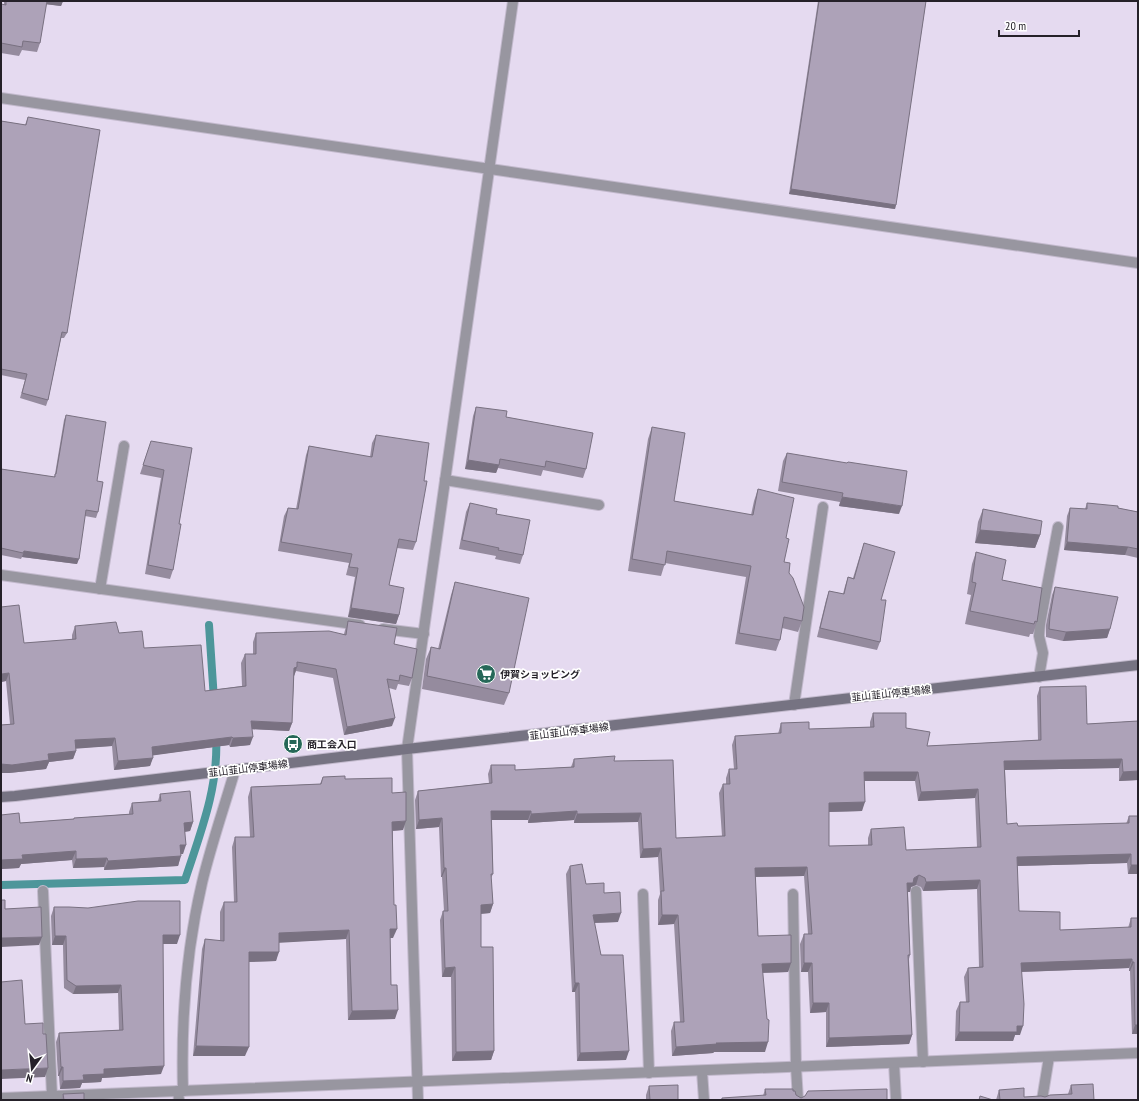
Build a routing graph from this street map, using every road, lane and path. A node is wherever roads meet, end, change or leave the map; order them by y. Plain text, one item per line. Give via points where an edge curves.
1 (513, 1) edge
2 (1, 98) edge
3 (489, 169) junction
4 (1138, 263) edge
5 (124, 446) dead end
6 (445, 480) junction
7 (599, 505) dead end
8 (823, 507) dead end
9 (1058, 526) dead end
10 (1, 575) edge
11 (100, 589) junction
12 (424, 634) junction
13 (1138, 665) edge
14 (1039, 677) junction
15 (794, 704) junction
16 (407, 749) junction
17 (235, 770) junction
18 (1, 797) edge
19 (43, 891) dead end
20 (916, 891) edge
21 (643, 894) dead end
22 (793, 894) dead end
23 (1138, 1053) edge
24 (1050, 1057) junction
25 (923, 1062) junction
26 (894, 1063) junction
27 (796, 1067) junction
28 (702, 1071) junction
29 (649, 1073) junction
30 (417, 1082) junction
31 (180, 1094) edge
32 (49, 1097) edge
33 (1, 1098) edge
34 (418, 1100) edge
35 (704, 1100) edge
36 (798, 1100) edge
37 (896, 1100) edge
38 (1042, 1100) edge

1 - 3 street
2 - 3 street
3 - 4 street
3 - 6 street
5 - 11 street
6 - 7 street
6 - 12 street
8 - 15 street
9 - 14 street via 1040,624 1039,636 1043,653
10 - 11 street
11 - 12 street
12 - 16 street
13 - 14 main road, 韮山韮山停車場線
14 - 15 main road, 韮山韮山停車場線
15 - 16 main road, 韮山韮山停車場線
16 - 17 main road, 韮山韮山停車場線
16 - 30 street
17 - 18 main road, 韮山韮山停車場線
17 - 31 street via 211,845 191,940 182,1025
19 - 32 street
20 - 25 street
21 - 29 street
22 - 27 street
23 - 24 street
24 - 25 street
24 - 38 street
25 - 26 street
26 - 27 street
26 - 37 street
27 - 28 street
27 - 36 street
28 - 29 street
28 - 35 street
29 - 30 street
30 - 31 street
30 - 34 street
31 - 32 street
32 - 33 street

